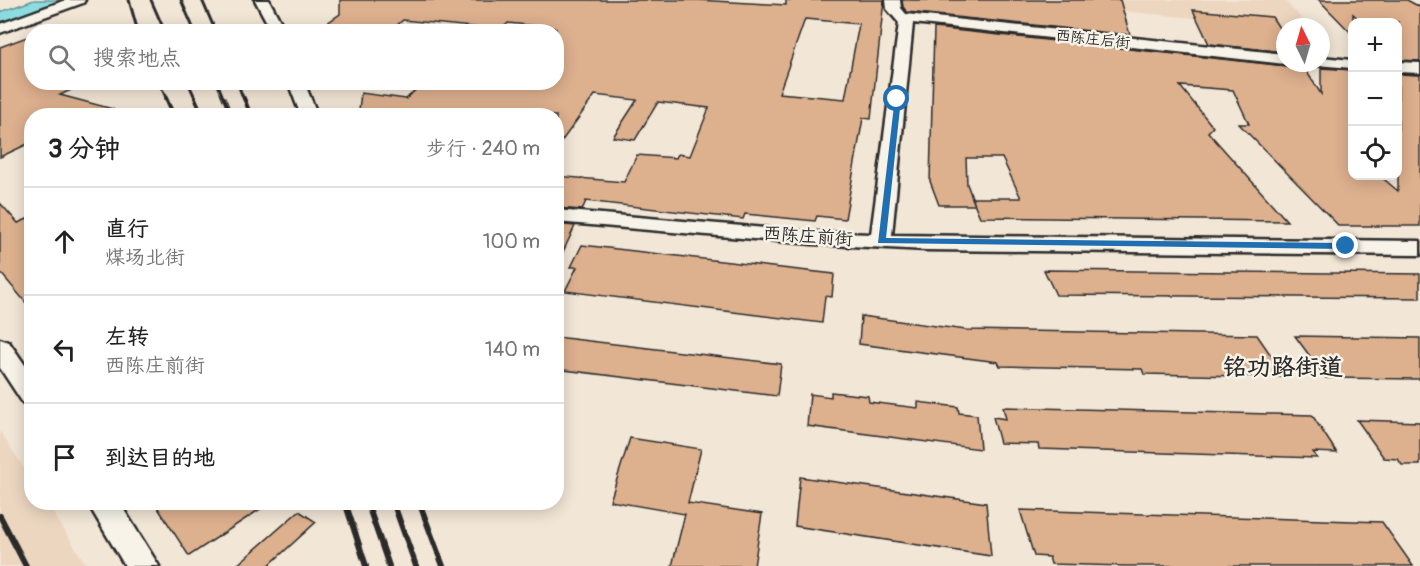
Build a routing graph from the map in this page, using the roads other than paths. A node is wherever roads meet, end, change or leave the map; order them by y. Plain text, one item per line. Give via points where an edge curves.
1 (78, 0) edge
2 (262, 0) edge
3 (893, 0) edge
4 (902, 18) junction
5 (277, 24) edge
6 (0, 29) edge
7 (1276, 58) edge
8 (1330, 63) edge
9 (1348, 64) edge
10 (1402, 67) edge
11 (1420, 68) edge
12 (299, 90) edge
13 (307, 108) edge
14 (564, 217) edge
15 (882, 241) junction
16 (1420, 248) edge
17 (0, 348) edge
18 (24, 384) edge
19 (107, 510) edge
20 (144, 566) edge

1 - 6 street
2 - 5 street
3 - 4 street via 894,9
4 - 7 street, 西陈庄后街
4 - 15 street via 906,23
8 - 9 street
10 - 11 street
12 - 13 street
14 - 15 street, 西陈庄前街
15 - 16 street, 西陈庄前街
17 - 18 street
19 - 20 street

